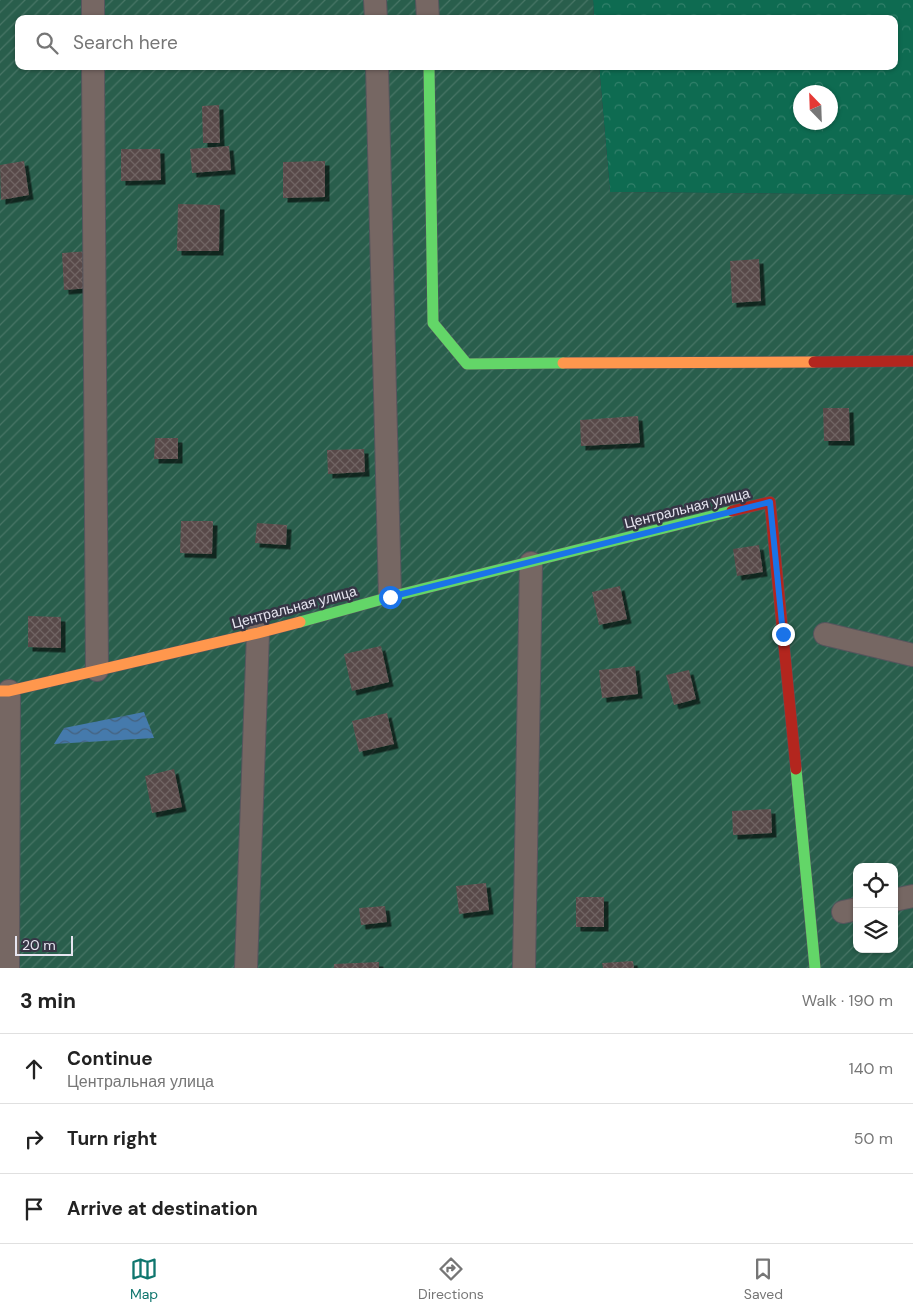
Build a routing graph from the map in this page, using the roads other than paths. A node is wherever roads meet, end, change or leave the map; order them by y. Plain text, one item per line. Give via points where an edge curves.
1 (93, 0) edge
2 (375, 0) edge
3 (427, 0) edge
4 (93, 15) edge
5 (376, 15) edge
6 (428, 15) edge
7 (93, 70) edge
8 (377, 70) edge
9 (428, 70) edge
10 (913, 360) edge
11 (531, 563) junction
12 (390, 597) junction
13 (258, 633) junction
14 (824, 634) dead end
15 (913, 655) edge
16 (97, 670) junction
17 (5, 691) edge
18 (913, 896) edge
19 (898, 899) edge
20 (8, 968) edge
21 (246, 968) edge
22 (524, 968) edge
23 (815, 968) edge

1 - 4 street
2 - 5 street
3 - 6 street
7 - 16 street
8 - 12 street
9 - 10 street via 433,323 467,364
11 - 12 street, Центральная улица
11 - 22 street
11 - 23 street, Центральная улица via 770,502
12 - 13 street, Центральная улица
13 - 16 street, Центральная улица
13 - 21 street
14 - 15 street
16 - 17 street, Центральная улица
17 - 20 street
18 - 19 street

